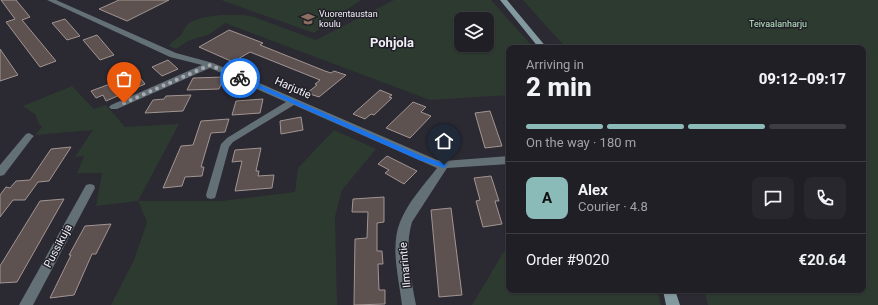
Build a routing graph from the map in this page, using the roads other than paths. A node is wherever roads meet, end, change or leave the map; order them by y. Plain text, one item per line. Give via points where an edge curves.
1 (50, 0) edge
2 (503, 0) edge
3 (540, 45) edge
4 (210, 65) junction
5 (293, 102) junction
6 (114, 107) dead end
7 (29, 136) dead end
8 (506, 160) edge
9 (444, 165) junction
10 (0, 172) edge
11 (90, 188) dead end
12 (211, 194) dead end
13 (670, 293) edge
14 (26, 305) edge
15 (409, 305) edge
16 (673, 305) edge

1 - 4 street, Harjutie via 174,55
2 - 3 main road
4 - 5 street, Harjutie
4 - 6 street
5 - 9 street, Harjutie via 421,158
5 - 12 street via 224,146
7 - 10 street
8 - 9 street, Harjutie
9 - 15 street, Ilmarintie via 413,210 403,233
11 - 14 street, Pussikuja
13 - 16 main road

